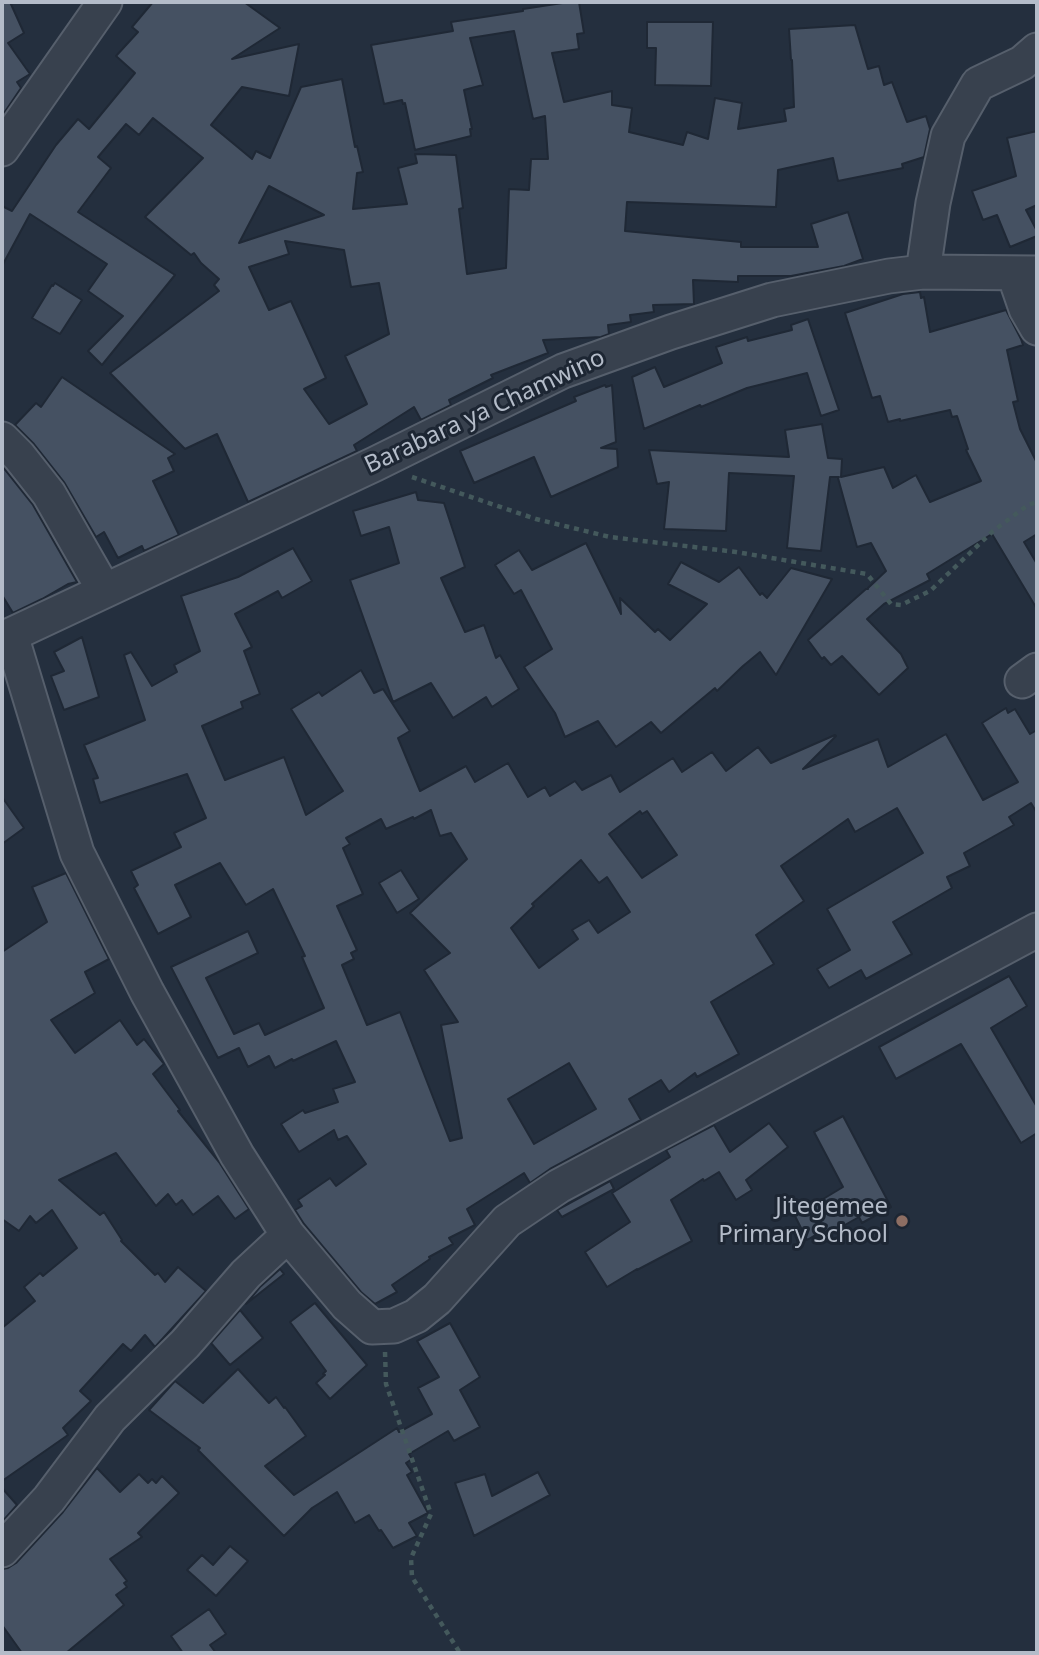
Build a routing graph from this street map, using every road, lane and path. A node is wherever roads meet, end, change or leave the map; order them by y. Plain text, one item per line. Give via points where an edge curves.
1 (105, 2) edge
2 (1037, 50) edge
3 (2, 149) edge
4 (923, 272) junction
5 (1026, 273) edge
6 (1037, 328) edge
7 (2, 439) edge
8 (375, 464) junction
9 (1037, 502) edge
10 (104, 590) junction
11 (6, 637) edge
12 (1037, 930) edge
13 (288, 1235) junction
14 (384, 1327) junction
15 (2, 1550) edge
16 (460, 1653) edge

1 - 3 street
2 - 4 street via 1022,63 978,84 947,136
4 - 5 street, Barabara ya Chamwino
4 - 8 street, Barabara ya Chamwino via 772,300 671,331 563,371
5 - 6 street via 1026,309
7 - 10 street via 49,494
8 - 9 path via 536,519 610,537 867,573 891,604 901,606 930,591 993,531
8 - 10 street, Barabara ya Chamwino
10 - 11 street, Barabara ya Chamwino
11 - 13 street via 77,853 237,1155
12 - 14 street via 559,1186 507,1221 427,1308
13 - 14 street via 348,1305 372,1327
13 - 15 street via 110,1418 49,1499
14 - 16 path via 386,1384 431,1514 411,1559 412,1577

